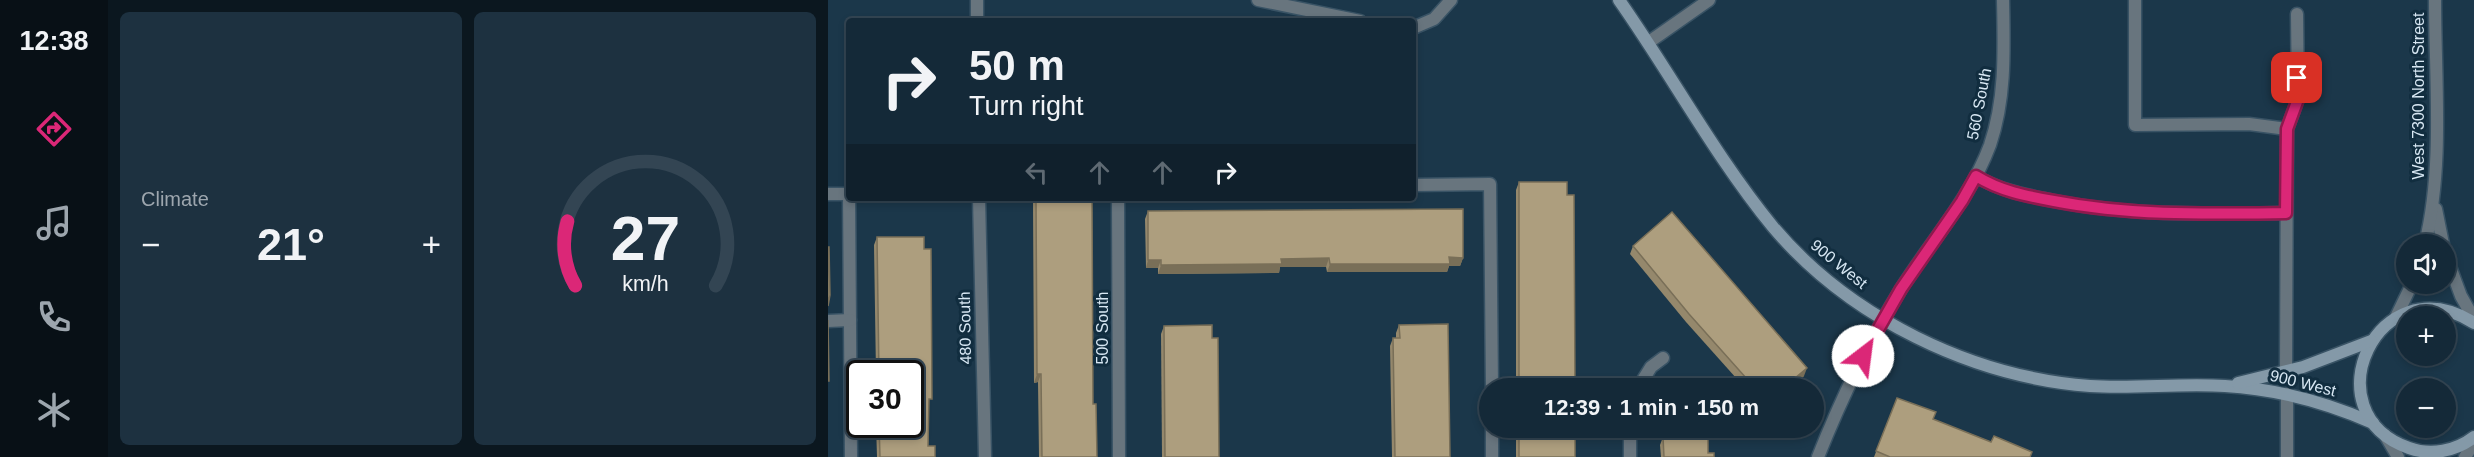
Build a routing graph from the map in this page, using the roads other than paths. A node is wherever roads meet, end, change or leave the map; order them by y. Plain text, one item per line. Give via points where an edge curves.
1 (977, 0) edge
2 (1258, 0) edge
3 (1451, 0) edge
4 (1618, 0) edge
5 (1709, 0) edge
6 (2003, 0) edge
7 (2135, 0) edge
8 (2435, 0) edge
9 (2297, 14) dead end
10 (977, 18) edge
11 (1345, 18) edge
12 (1416, 27) edge
13 (1649, 42) junction
14 (2287, 129) junction
15 (1976, 176) junction
16 (1416, 185) edge
17 (2434, 192) junction
18 (828, 194) edge
19 (846, 194) edge
20 (849, 201) edge
21 (979, 201) edge
22 (1118, 201) edge
23 (2286, 213) junction
24 (2427, 234) edge
25 (2441, 234) edge
26 (2456, 281) edge
27 (2456, 313) edge
28 (2396, 317) edge
29 (1885, 319) junction
30 (850, 320) junction
31 (828, 321) edge
32 (2474, 321) edge
33 (2371, 341) junction
34 (1663, 358) dead end
35 (2286, 372) junction
36 (1492, 378) edge
37 (1644, 378) edge
38 (2223, 386) junction
39 (2287, 394) junction
40 (2373, 423) junction
41 (2385, 435) junction
42 (2474, 437) edge
43 (1492, 438) edge
44 (1630, 438) edge
45 (2474, 442) edge
46 (851, 457) edge
47 (985, 457) edge
48 (1119, 457) edge
49 (1492, 457) edge
50 (1630, 457) edge
51 (1818, 457) edge
52 (2287, 457) edge
53 (2398, 457) edge
54 (2465, 457) edge

1 - 10 street
2 - 11 street
3 - 12 street via 1434,19
4 - 13 street, 900 West
5 - 13 street
6 - 15 street, 560 South via 2002,91 1990,144
7 - 14 street via 2135,125 2249,124
8 - 17 street, West 7300 North Street
9 - 14 street via 2298,99
13 - 29 street, 900 West via 1744,189 1775,228 1834,284
14 - 23 street
15 - 23 street via 1995,188 2113,211
15 - 29 street, 560 South
16 - 36 street via 1490,184
17 - 24 street, West 7300 North Street
17 - 25 street, West 7300 North Street
18 - 19 street
20 - 30 street
21 - 47 street, 480 South
22 - 48 street, 500 South
23 - 35 street
26 - 32 street
27 - 32 street
28 - 33 street
29 - 38 street, 900 West via 1936,348 2048,380 2118,387
29 - 51 street, 560 South via 1856,370
30 - 31 street
30 - 46 street
33 - 35 street, 900 West
33 - 40 street via 2363,356 2360,391
34 - 37 street
35 - 38 street, 900 West
38 - 39 street, 900 West
39 - 40 street, 900 West via 2338,408
39 - 52 street
40 - 41 street
41 - 42 street via 2407,448 2433,452 2450,450
41 - 53 street
43 - 49 street
44 - 50 street
45 - 54 street

